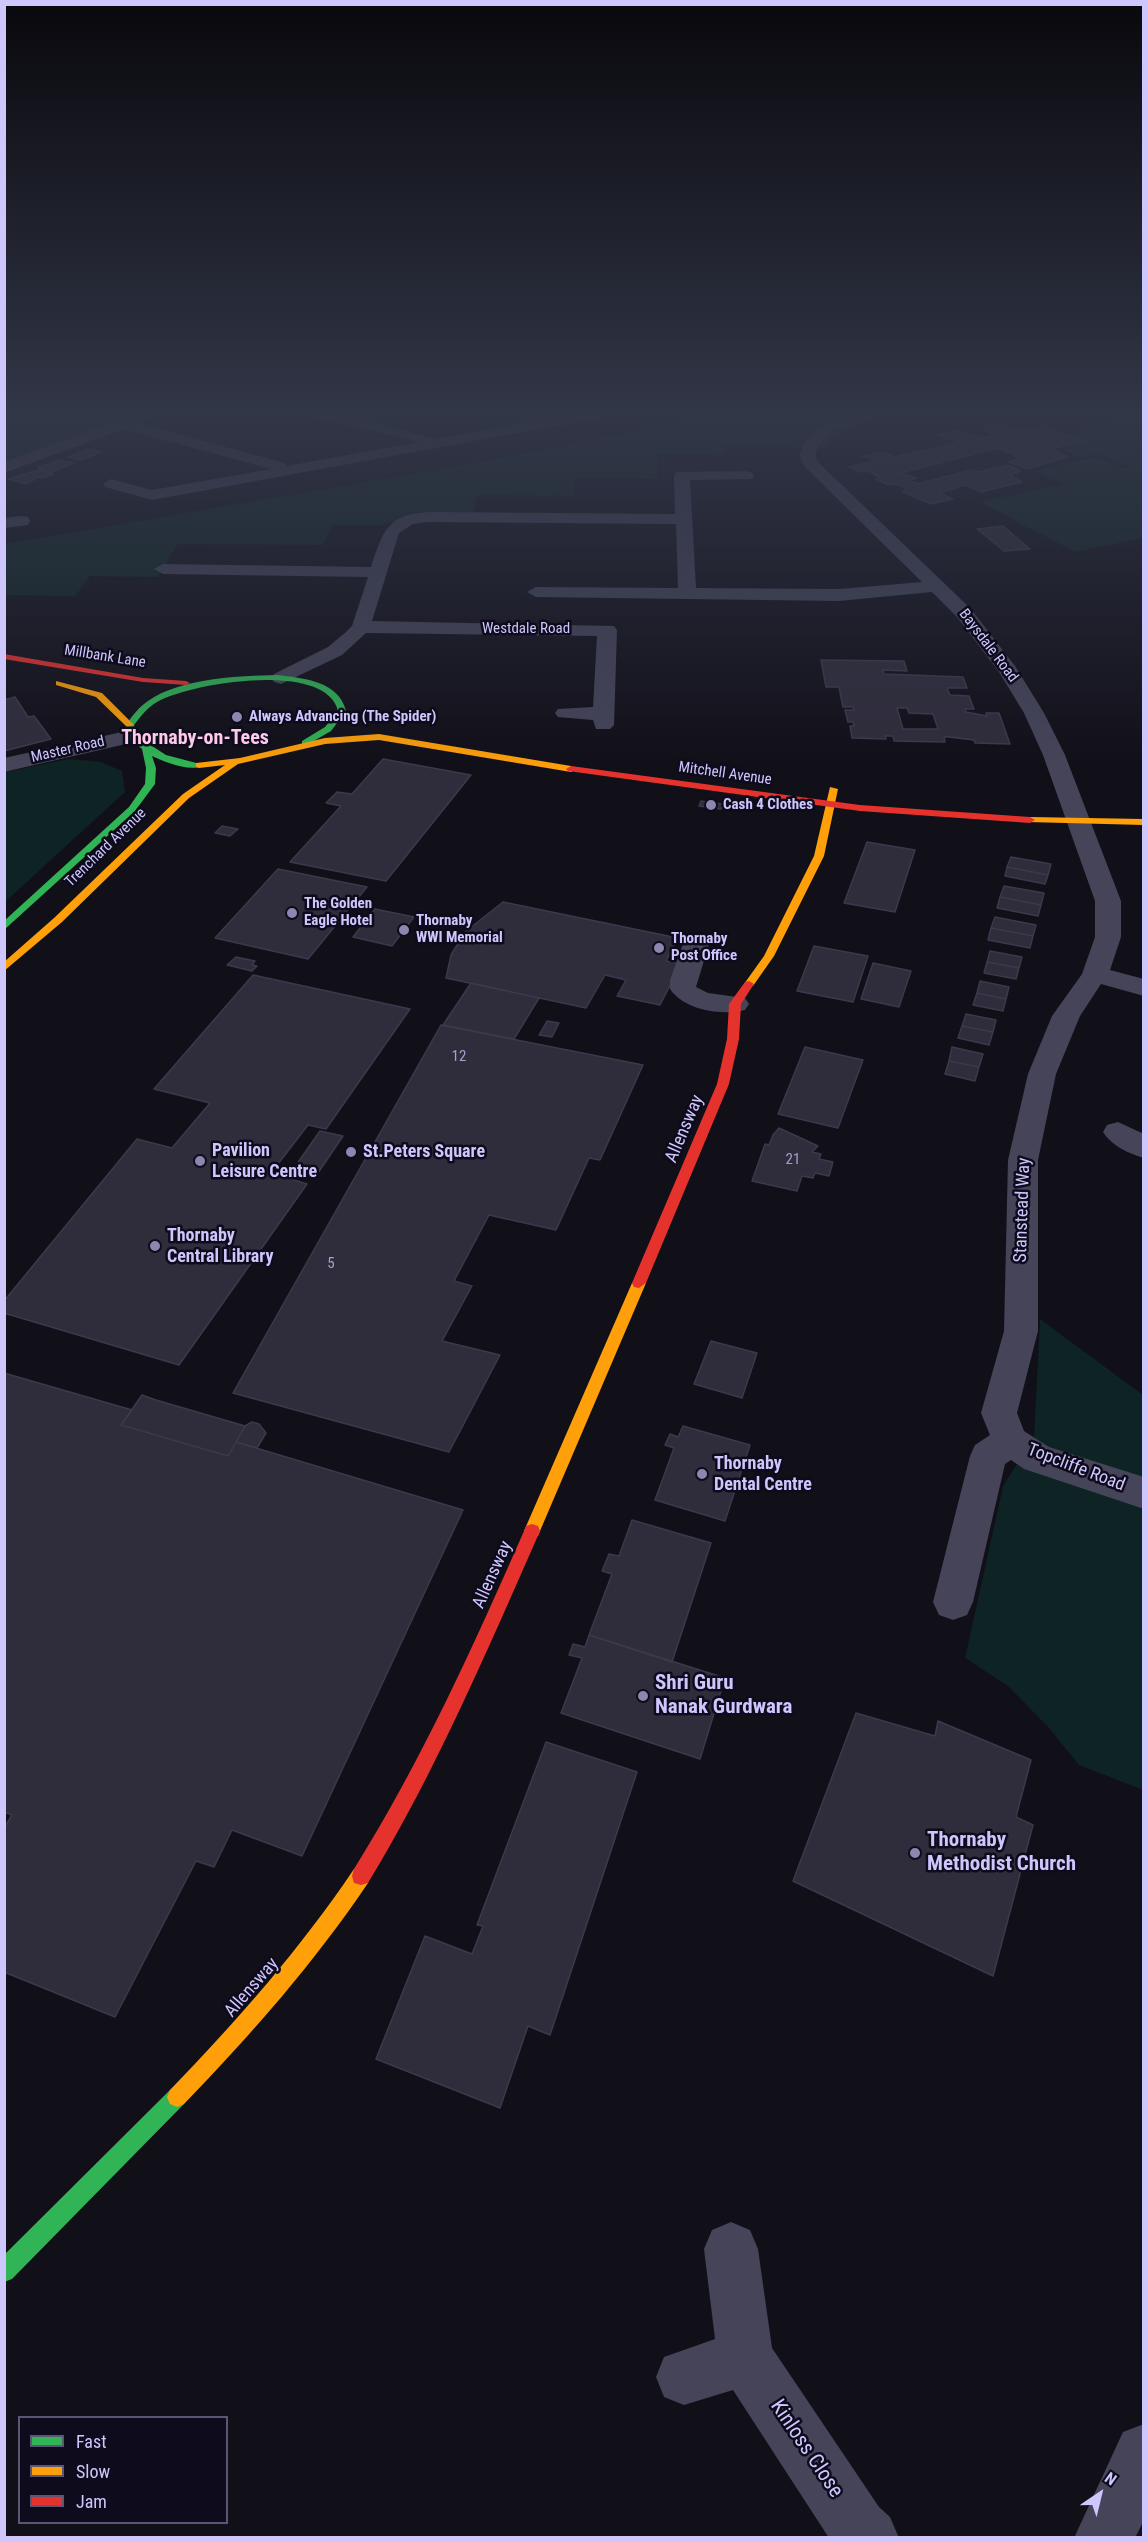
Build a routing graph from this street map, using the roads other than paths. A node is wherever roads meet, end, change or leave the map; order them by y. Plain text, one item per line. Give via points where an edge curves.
1 (392, 533) edge
2 (685, 533) edge
3 (882, 533) edge
4 (163, 569) dead end
5 (378, 572) junction
6 (937, 586) junction
7 (536, 592) dead end
8 (687, 593) junction
9 (361, 627) junction
10 (4, 656) edge
11 (281, 678) junction
12 (46, 681) dead end
13 (201, 683) junction
14 (337, 698) junction
15 (355, 706) dead end
16 (565, 713) dead end
17 (136, 737) junction
18 (305, 743) junction
19 (238, 761) junction
20 (4, 765) edge
21 (833, 789) dead end
22 (828, 805) junction
23 (1073, 809) junction
24 (1143, 822) edge
25 (4, 927) edge
26 (697, 941) dead end
27 (4, 952) edge
28 (20, 955) junction
29 (4, 968) edge
30 (1095, 974) junction
31 (1143, 988) edge
32 (735, 1004) junction
33 (1118, 1132) dead end
34 (1143, 1148) edge
35 (1010, 1441) junction
36 (1143, 1493) edge
37 (953, 1602) dead end
38 (731, 2249) dead end
39 (4, 2271) edge
40 (746, 2358) junction
41 (684, 2377) dead end
42 (1143, 2453) edge
43 (869, 2538) edge
44 (1104, 2538) edge

1 - 5 street
2 - 8 street
3 - 6 street, Baysdale Road
4 - 5 street
5 - 9 street
6 - 8 street via 839,595
6 - 23 street, Baysdale Road via 990,644 1015,680 1049,744
7 - 8 street
9 - 11 street via 339,650
9 - 16 street, Westdale Road via 607,630 603,719
10 - 13 street, Millbank Lane via 143,680
11 - 13 street
11 - 14 street via 316,686
12 - 17 street, Millbank Lane via 99,695
13 - 17 street via 154,700 140,711
14 - 15 street
14 - 18 street, Mitchell Avenue via 342,711 335,721
17 - 19 street, Mitchell Avenue via 161,758 193,764
17 - 20 street, Master Road
17 - 25 street, Trenchard Avenue via 151,768 150,784 132,808
18 - 19 street, Mitchell Avenue via 287,751
18 - 22 street, Mitchell Avenue via 376,737
19 - 28 street, Trenchard Avenue via 175,803
21 - 22 street
22 - 23 street, Mitchell Avenue via 953,817
22 - 32 street via 819,856 769,956
23 - 24 street, Mitchell Avenue
23 - 30 street, Stanstead Way via 1108,901 1108,937
26 - 32 street via 683,980 684,989 690,996 703,1000
27 - 28 street
28 - 29 street, Trenchard Avenue
30 - 31 street
30 - 35 street, Stanstead Way via 1066,1016 1042,1074 1023,1160 1021,1331 999,1413
32 - 39 street, Allensway via 734,1039 723,1084 543,1508 444,1729 393,1827 350,1893 254,2015
33 - 34 street
35 - 36 street, Topcliffe Road via 1037,1458
35 - 37 street via 988,1456
38 - 40 street, Kinloss Close
40 - 41 street
40 - 43 street, Kinloss Close via 858,2528
42 - 44 street

